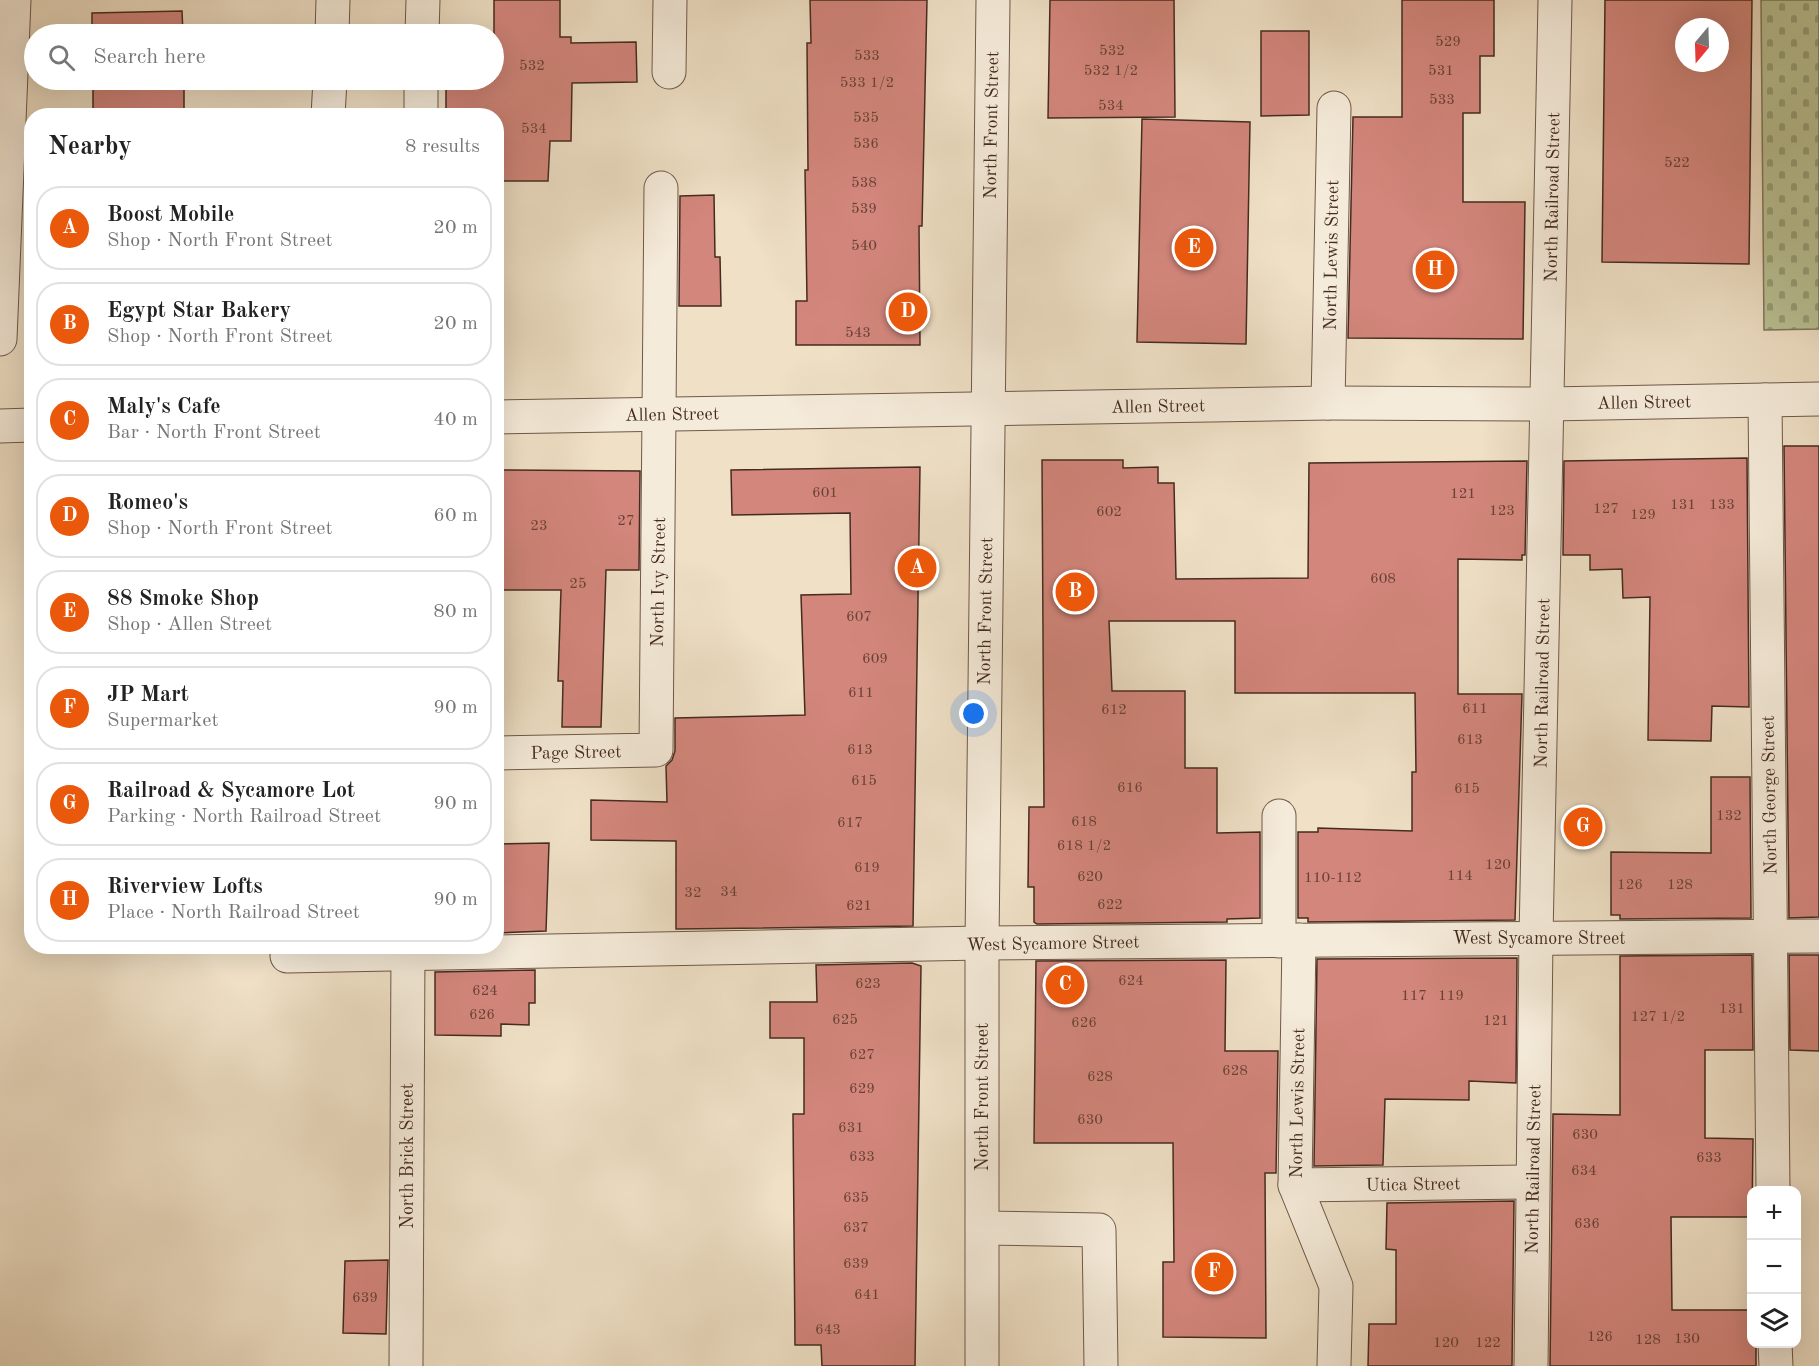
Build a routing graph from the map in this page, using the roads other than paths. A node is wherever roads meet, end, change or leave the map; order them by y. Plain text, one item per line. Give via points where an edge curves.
1 (14, 0) edge
2 (333, 0) edge
3 (423, 0) edge
4 (670, 0) edge
5 (993, 0) edge
6 (1555, 0) edge
7 (332, 24) edge
8 (422, 24) edge
9 (669, 72) dead end
10 (329, 90) edge
11 (422, 90) edge
12 (328, 108) edge
13 (421, 108) edge
14 (1334, 108) dead end
15 (661, 188) dead end
16 (0, 339) edge
17 (1819, 399) edge
18 (1765, 400) junction
19 (1328, 403) junction
20 (1548, 404) junction
21 (987, 409) junction
22 (659, 414) junction
23 (504, 417) edge
24 (24, 425) edge
25 (0, 426) edge
26 (656, 750) joint
27 (504, 753) edge
28 (1279, 816) dead end
29 (1770, 936) junction
30 (1819, 936) edge
31 (1536, 938) junction
32 (1289, 940) junction
33 (982, 943) junction
34 (504, 949) edge
35 (327, 954) edge
36 (408, 954) edge
37 (287, 956) dead end
38 (1532, 1182) junction
39 (1295, 1185) junction
40 (1773, 1186) edge
41 (983, 1228) junction
42 (1776, 1348) edge
43 (405, 1366) edge
44 (982, 1366) edge
45 (1101, 1366) edge
46 (1334, 1366) edge
47 (1531, 1366) edge
48 (1776, 1366) edge

1 - 16 street
2 - 7 street
3 - 8 street
4 - 9 street
5 - 21 street, North Front Street
6 - 20 street, North Railroad Street
10 - 12 street
11 - 13 street
14 - 19 street, North Lewis Street
15 - 22 street, North Ivy Street
17 - 18 street, Allen Street
18 - 20 street, Allen Street
18 - 29 street, North George Street
19 - 20 street, Allen Street
19 - 21 street, Allen Street
20 - 31 street, North Railroad Street
21 - 22 street, Allen Street
21 - 33 street, North Front Street
22 - 23 street, Allen Street
22 - 26 street, North Ivy Street
24 - 25 street
26 - 27 street, Page Street
28 - 32 street, North Lewis Street
29 - 30 street, West Sycamore Street
29 - 31 street, West Sycamore Street
29 - 40 street, North George Street
31 - 32 street, West Sycamore Street
31 - 38 street, North Railroad Street
32 - 33 street, West Sycamore Street
32 - 39 street, North Lewis Street
33 - 34 street, West Sycamore Street
33 - 41 street, North Front Street
35 - 37 street, West Sycamore Street
36 - 43 street, North Brick Street
38 - 39 street, Utica Street
38 - 47 street, North Railroad Street
39 - 46 street, North Lewis Street via 1336,1286
41 - 44 street, North Front Street
41 - 45 street via 1099,1230
42 - 48 street

